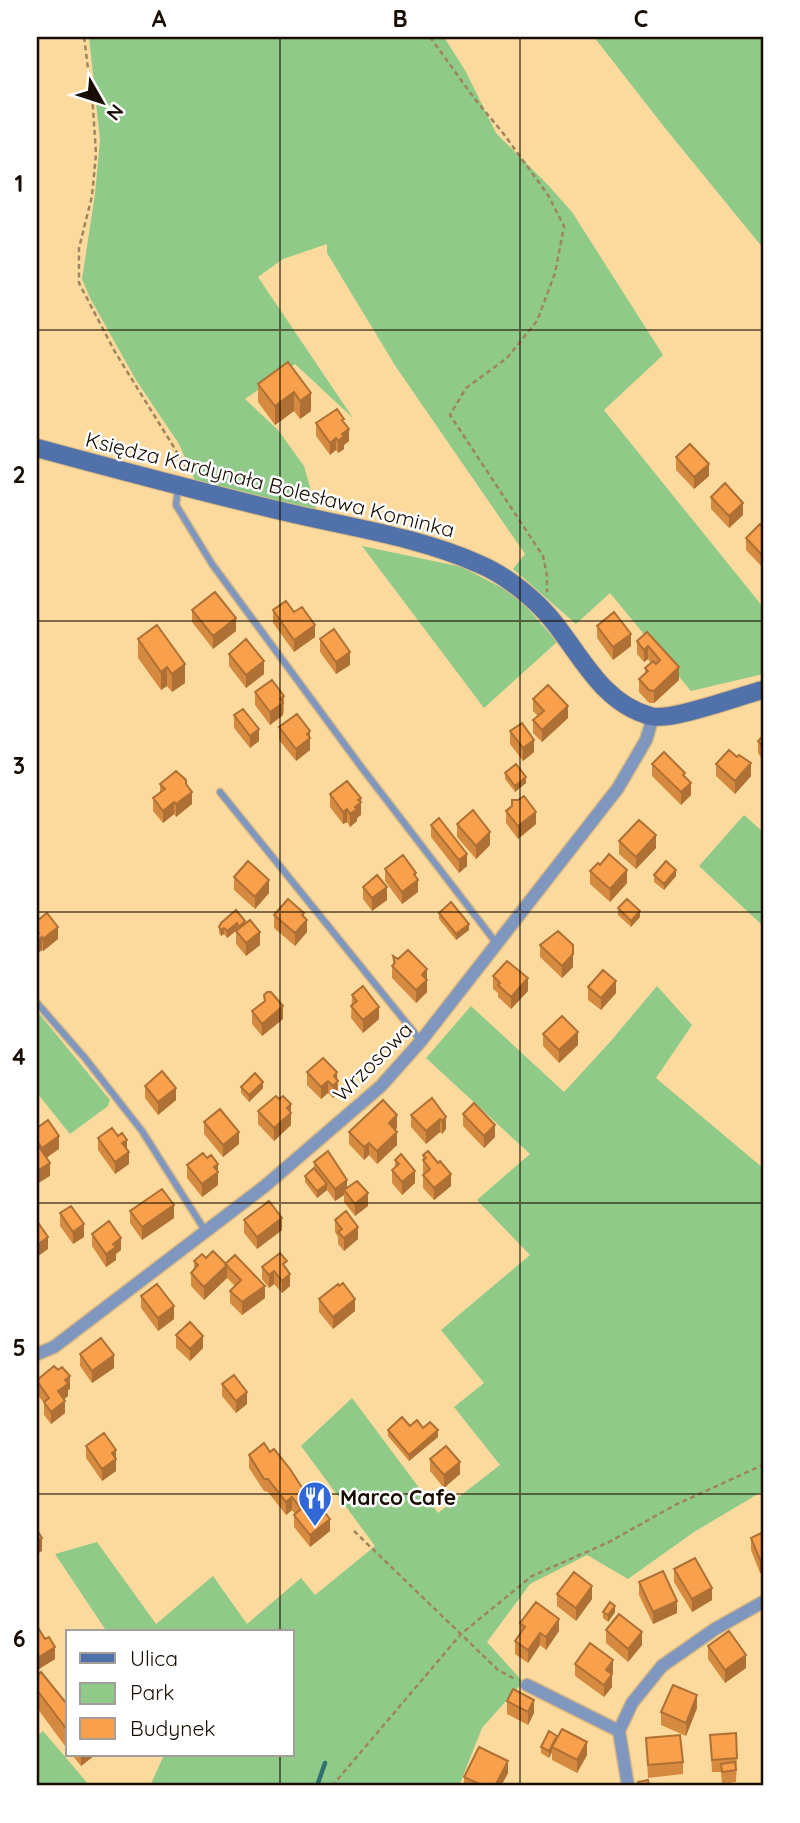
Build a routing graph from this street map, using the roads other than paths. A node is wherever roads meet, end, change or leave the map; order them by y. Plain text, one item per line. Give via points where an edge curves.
1 (37, 449) edge
2 (178, 486) junction
3 (763, 690) edge
4 (653, 717) junction
5 (219, 792) dead end
6 (497, 944) junction
7 (37, 1003) edge
8 (421, 1041) junction
9 (206, 1231) junction
10 (37, 1354) edge
11 (763, 1602) edge
12 (527, 1685) road end
13 (619, 1731) junction
14 (628, 1786) edge

1 - 2 street, Księdza Kardynała Bolesława Kominka
2 - 4 street, Księdza Kardynała Bolesława Kominka via 416,542 480,564 517,587 546,613 601,686 624,705
2 - 6 lane via 176,505 212,564
3 - 4 street
4 - 6 street, Wrzosowa via 646,740 618,788
5 - 8 lane
6 - 8 street, Wrzosowa
7 - 9 lane via 142,1130
8 - 9 street, Wrzosowa via 381,1086
9 - 10 street, Wrzosowa via 54,1347
11 - 13 street via 662,1665 632,1703
12 - 13 street
13 - 14 street

